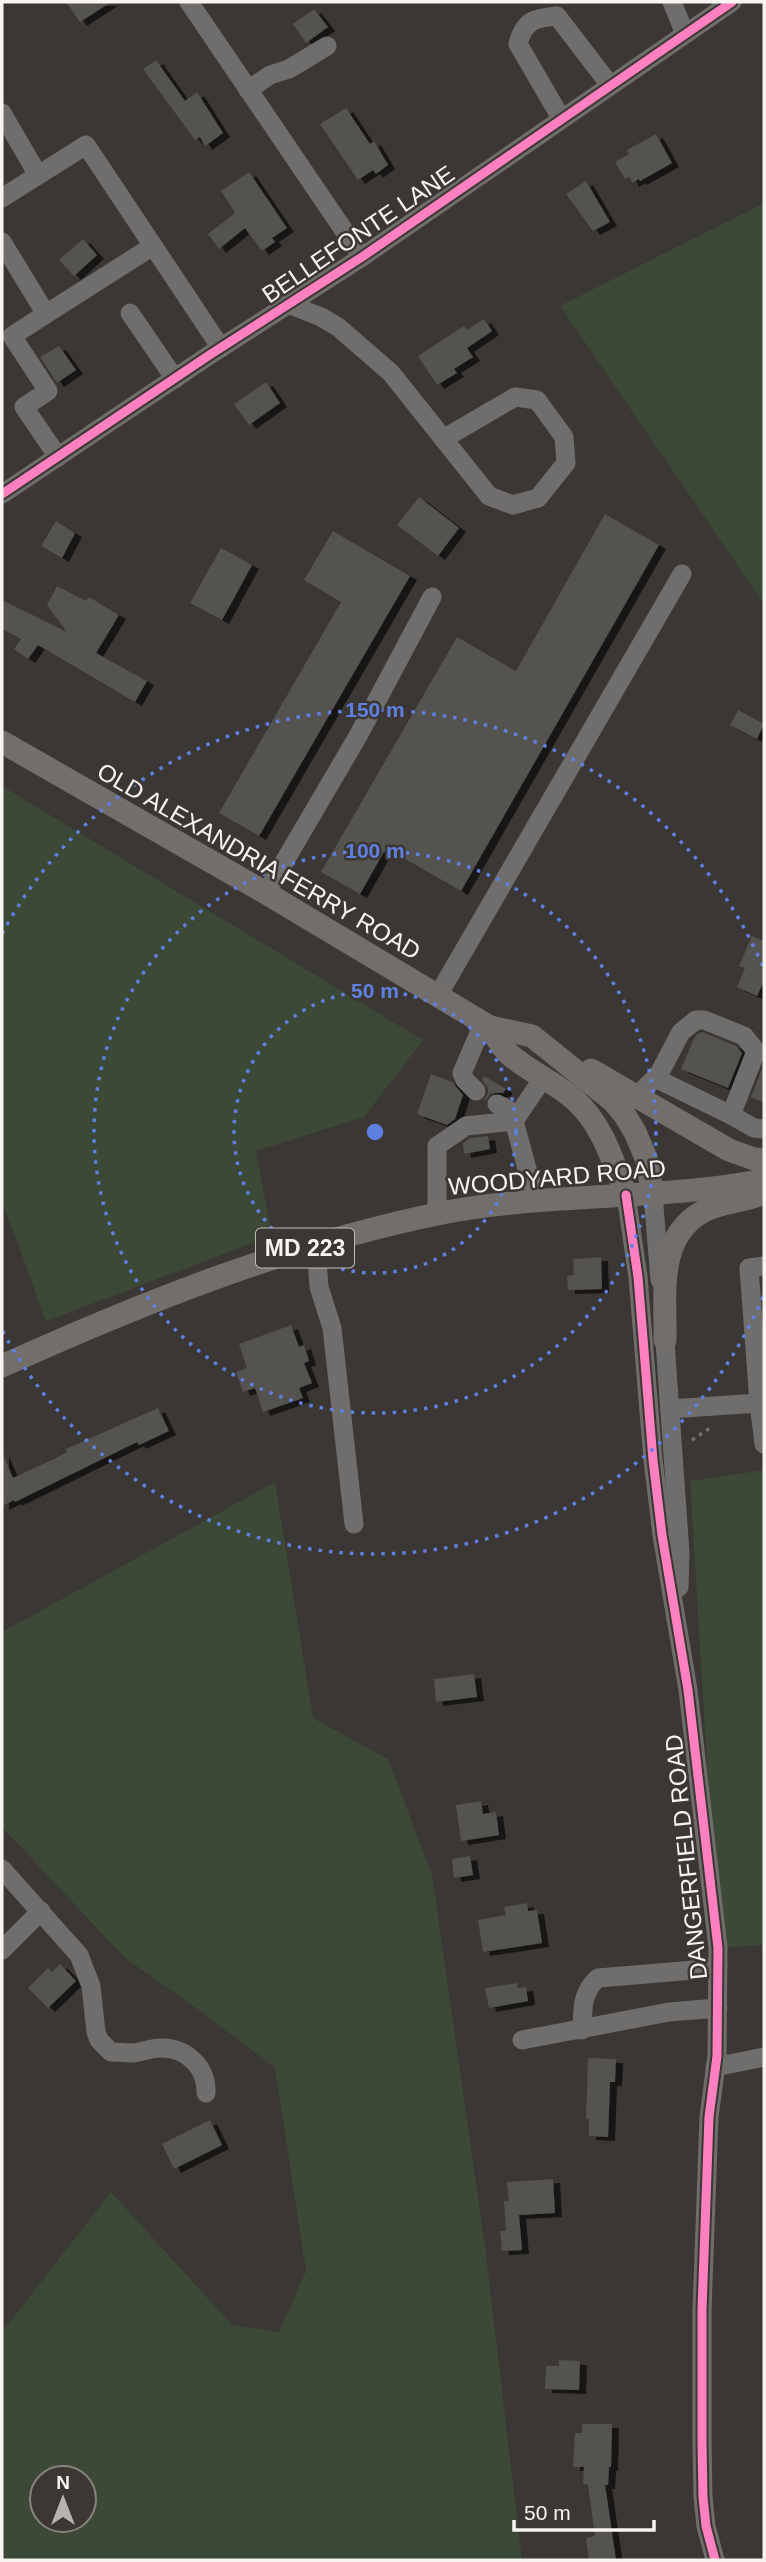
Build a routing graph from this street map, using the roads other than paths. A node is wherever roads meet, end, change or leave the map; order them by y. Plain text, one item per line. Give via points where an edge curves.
1 (189, 2) edge
2 (672, 2) edge
3 (732, 2) edge
4 (685, 34) junction
5 (327, 46) dead end
6 (610, 85) junction
7 (248, 90) junction
8 (2, 113) edge
9 (561, 118) junction
10 (38, 175) junction
11 (2, 198) edge
12 (2, 242) edge
13 (153, 246) junction
14 (362, 257) junction
15 (288, 304) junction
16 (130, 313) dead end
17 (46, 314) junction
18 (221, 348) junction
19 (175, 379) junction
20 (443, 439) junction
21 (58, 457) junction
22 (2, 494) edge
23 (682, 574) dead end
24 (432, 597) dead end
25 (2, 742) edge
26 (266, 893) junction
27 (437, 997) junction
28 (486, 1026) junction
29 (532, 1036) junction
30 (544, 1077) junction
31 (654, 1078) junction
32 (476, 1091) dead end
33 (637, 1096) junction
34 (497, 1104) dead end
35 (731, 1115) junction
36 (516, 1118) junction
37 (764, 1129) edge
38 (764, 1160) edge
39 (764, 1180) edge
40 (764, 1193) edge
41 (653, 1194) junction
42 (626, 1195) junction
43 (539, 1201) junction
44 (438, 1214) junction
45 (316, 1245) junction
46 (764, 1266) edge
47 (759, 1336) edge
48 (665, 1340) junction
49 (2, 1366) edge
50 (759, 1402) junction
51 (670, 1409) junction
52 (764, 1444) edge
53 (354, 1524) dead end
54 (676, 1616) junction
55 (2, 1869) edge
56 (41, 1911) junction
57 (2, 1950) edge
58 (718, 1968) junction
59 (718, 2008) junction
60 (582, 2030) junction
61 (522, 2040) dead end
62 (764, 2057) edge
63 (715, 2067) junction
64 (206, 2093) dead end
65 (715, 2560) edge

1 - 7 street
2 - 4 street
3 - 4 street, BELLEFONTE LANE
4 - 6 street, BELLEFONTE LANE
5 - 7 street
6 - 9 street, BELLEFONTE LANE
6 - 9 street via 557,16 536,18 522,30 518,44
7 - 14 street
8 - 10 street
9 - 14 street, BELLEFONTE LANE
10 - 11 street
10 - 13 street via 86,145
12 - 17 street
13 - 17 street
13 - 18 street
14 - 15 street, BELLEFONTE LANE
15 - 18 street, BELLEFONTE LANE
15 - 20 street via 338,327 382,365
16 - 19 street
17 - 21 street via 12,336 48,391 24,407
18 - 19 street, BELLEFONTE LANE
19 - 21 street, BELLEFONTE LANE
20 - 20 street via 489,496 513,505 538,498 566,463 564,437 537,400 515,397
21 - 22 street, BELLEFONTE LANE
23 - 27 street
24 - 26 street
25 - 26 main road, OLD ALEXANDRIA FERRY ROAD
26 - 27 main road, OLD ALEXANDRIA FERRY ROAD
27 - 28 main road, OLD ALEXANDRIA FERRY ROAD
28 - 29 main road, OLD ALEXANDRIA FERRY ROAD
28 - 30 main road, OLD ALEXANDRIA FERRY ROAD via 509,1053
28 - 32 street via 462,1073
29 - 33 main road
29 - 41 main road, OLD ALEXANDRIA FERRY ROAD via 624,1114 646,1158
30 - 36 street
30 - 42 main road, OLD ALEXANDRIA FERRY ROAD via 577,1101 600,1130
31 - 33 street
31 - 35 street
31 - 35 street via 681,1032 696,1020 744,1036 755,1051
33 - 38 main road via 729,1150
34 - 36 street
35 - 37 street
36 - 43 street
36 - 44 street via 466,1126 437,1146
39 - 41 main road, WOODYARD ROAD / MD 223
40 - 48 main road via 702,1212 677,1236 665,1268
41 - 42 main road, WOODYARD ROAD / MD 223
41 - 48 street, DANGERFIELD ROAD
42 - 43 main road, WOODYARD ROAD / MD 223
42 - 54 street, DANGERFIELD ROAD via 638,1277 657,1497
43 - 44 main road, WOODYARD ROAD / MD 223
44 - 45 main road, WOODYARD ROAD / MD 223
45 - 49 main road, WOODYARD ROAD / MD 223 via 154,1300
45 - 53 street via 319,1287 332,1328
46 - 47 street via 749,1268
47 - 50 street
48 - 51 street, DANGERFIELD ROAD
50 - 51 street
50 - 52 street
51 - 54 street, DANGERFIELD ROAD via 680,1553
54 - 58 street, DANGERFIELD ROAD
55 - 56 street
56 - 57 street
56 - 64 street via 79,1955 91,1986 99,2040 111,2052 161,2048 183,2053 204,2075
58 - 59 street, DANGERFIELD ROAD
58 - 60 street via 598,1978 588,1986
59 - 60 street via 669,2012
59 - 63 street, DANGERFIELD ROAD
60 - 61 street
62 - 63 street
63 - 65 street, DANGERFIELD ROAD via 702,2310 704,2507

